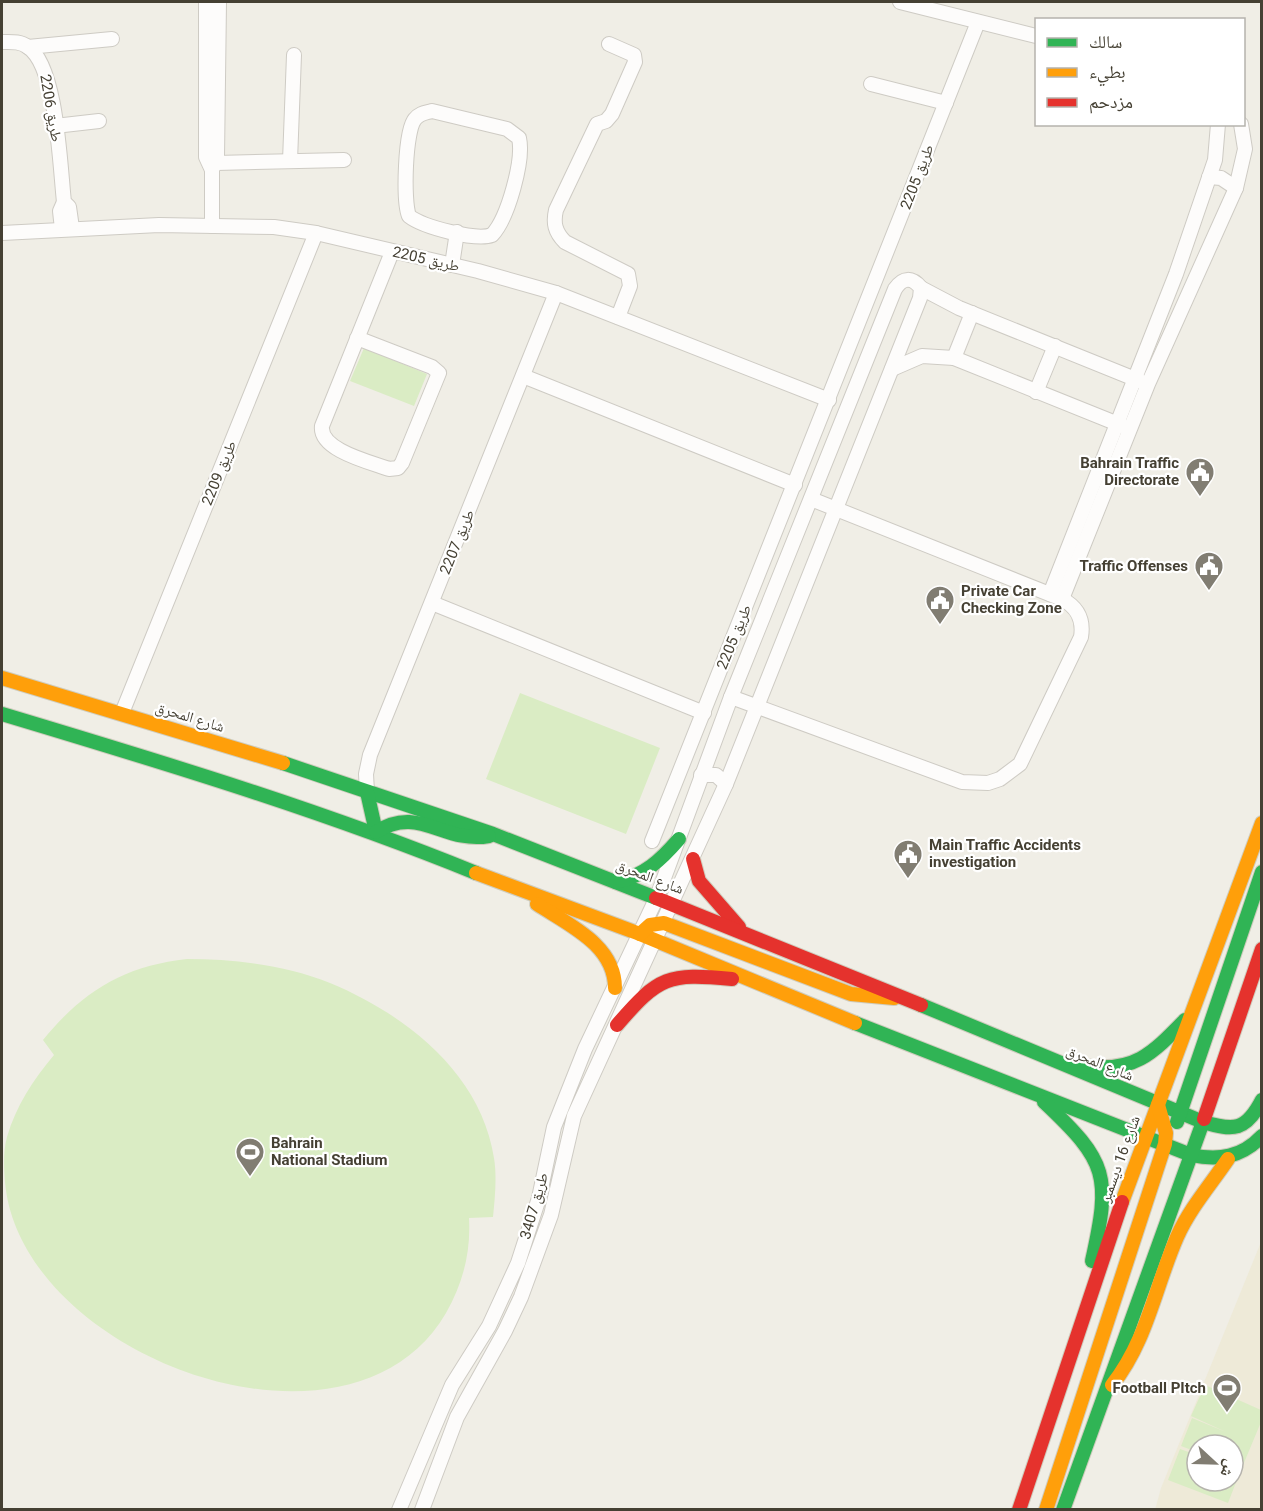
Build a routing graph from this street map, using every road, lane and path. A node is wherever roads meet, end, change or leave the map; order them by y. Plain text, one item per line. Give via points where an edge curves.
1 (900, 2) edge
2 (212, 6) edge
3 (978, 22) junction
4 (1035, 36) edge
5 (112, 39) dead end
6 (2, 42) edge
7 (609, 44) dead end
8 (28, 47) junction
9 (294, 55) dead end
10 (871, 84) dead end
11 (946, 103) junction
12 (99, 121) dead end
13 (55, 126) junction
14 (1218, 126) edge
15 (1241, 126) edge
16 (344, 160) dead end
17 (290, 161) junction
18 (214, 166) junction
19 (1209, 177) junction
20 (1236, 188) junction
21 (212, 226) junction
22 (67, 229) junction
23 (2, 232) edge
24 (457, 232) junction
25 (316, 233) junction
26 (392, 252) junction
27 (452, 265) junction
28 (921, 288) junction
29 (1170, 289) junction
30 (556, 293) junction
31 (1185, 296) junction
32 (972, 313) junction
33 (618, 317) junction
34 (357, 338) junction
35 (1055, 346) junction
36 (954, 358) junction
37 (892, 369) junction
38 (523, 376) junction
39 (1134, 378) junction
40 (1148, 384) junction
41 (1036, 392) junction
42 (829, 400) junction
43 (1123, 426) junction
44 (795, 485) junction
45 (810, 499) junction
46 (836, 509) junction
47 (1056, 596) junction
48 (432, 603) junction
49 (2, 678) edge
50 (731, 697) junction
51 (758, 707) junction
52 (122, 713) junction
53 (704, 713) junction
54 (2, 714) edge
55 (701, 775) junction
56 (726, 784) junction
57 (367, 792) junction
58 (1262, 823) edge
59 (376, 832) junction
60 (493, 834) junction
61 (680, 839) junction
62 (652, 841) dead end
63 (693, 859) junction
64 (1262, 872) edge
65 (616, 882) junction
66 (516, 889) junction
67 (657, 897) junction
68 (673, 904) junction
69 (664, 923) junction
70 (742, 931) junction
71 (640, 934) junction
72 (656, 941) junction
73 (1262, 949) edge
74 (747, 980) junction
75 (615, 988) junction
76 (914, 1000) junction
77 (1188, 1017) junction
78 (617, 1025) junction
79 (1048, 1059) junction
80 (1036, 1095) junction
81 (1262, 1101) edge
82 (1158, 1105) junction
83 (1179, 1113) junction
84 (1203, 1122) junction
85 (1146, 1136) junction
86 (1262, 1136) edge
87 (1165, 1144) junction
88 (1191, 1155) junction
89 (1228, 1159) junction
90 (535, 1209) junction
91 (551, 1215) junction
92 (1071, 1351) junction
93 (1104, 1394) junction
94 (399, 1509) edge
95 (422, 1509) edge
96 (1019, 1509) edge
97 (1046, 1509) edge
98 (1064, 1509) edge

1 - 3 street
2 - 18 street via 212,108 206,157
3 - 4 street
3 - 11 street, طريق 2205
5 - 8 street
6 - 8 street
7 - 33 street via 626,49 634,55 635,62 612,114 597,124 554,219 558,235 565,242 628,274 630,286
8 - 13 street, طريق 2206 via 41,61 48,78
9 - 17 street
10 - 11 street
11 - 42 street, طريق 2205
12 - 13 street
13 - 22 street, طريق 2206 via 64,202 60,211
14 - 19 street via 1218,146
15 - 20 street via 1245,149
16 - 17 street
17 - 18 street
18 - 21 street
19 - 20 street via 1221,178
19 - 29 street
20 - 31 street
21 - 22 street, طريق 2205
21 - 25 street, طريق 2205 via 274,227
22 - 23 street, طريق 2205
24 - 24 street via 485,238 499,228 520,158 519,138 507,129 432,111 422,113 412,124 409,138 406,209 422,225
24 - 27 street
25 - 26 street, طريق 2205
25 - 52 street, طريق 2209
26 - 27 street, طريق 2205
26 - 34 street
27 - 30 street, طريق 2205
28 - 32 street
28 - 37 street, طريق 3407 via 921,298
28 - 45 street, طريق 3407 via 908,279 895,289
29 - 31 street
29 - 39 street
30 - 33 street, طريق 2205
30 - 38 street, طريق 2207
31 - 40 street
32 - 35 street
32 - 36 street
33 - 42 street, طريق 2205
34 - 34 street via 321,426 322,437 328,445 395,469 402,464 439,373
35 - 39 street
35 - 41 street
36 - 37 street via 922,356
36 - 41 street
37 - 46 street, طريق 3407
38 - 44 street
38 - 48 street, طريق 2207
39 - 40 street
39 - 43 street
40 - 43 street
41 - 43 street
42 - 44 street, طريق 2205
43 - 47 street
44 - 53 street, طريق 2205
45 - 46 street
45 - 50 street, طريق 3407
46 - 47 street
46 - 51 street, طريق 3407
47 - 51 street via 1077,610 1081,637 1024,757 1000,779 981,784 962,782
48 - 53 street
48 - 57 street, طريق 2207 via 370,755
49 - 52 main road, شارع المحرق
50 - 51 street
50 - 55 street, طريق 3407
51 - 56 street, طريق 3407
52 - 57 main road, شارع المحرق
53 - 62 street, طريق 2205
54 - 59 main road
55 - 56 street via 716,776
55 - 61 street, طريق 3407
56 - 63 street, طريق 3407
57 - 59 main road
57 - 60 main road, شارع المحرق
58 - 77 main road, شارع 16 ديسمبر
59 - 60 main road via 398,821 471,839
59 - 66 main road
60 - 65 main road, شارع المحرق
61 - 65 main road via 649,871
61 - 67 street, طريق 3407
63 - 68 street, طريق 3407
63 - 70 main road via 699,881
64 - 83 main road
65 - 67 main road, شارع المحرق
66 - 71 main road
66 - 75 main road via 596,945 613,968
67 - 68 main road, شارع المحرق
67 - 71 street, طريق 3407
68 - 69 street, طريق 3407
68 - 70 main road, شارع المحرق
69 - 71 main road via 650,925
69 - 72 street, طريق 3407
69 - 76 main road via 850,994
70 - 76 main road, شارع المحرق
71 - 72 main road
71 - 75 street, طريق 3407
72 - 74 main road
72 - 78 street, طريق 3407
73 - 84 main road
74 - 78 main road via 672,976 651,986
74 - 80 main road
75 - 90 street, طريق 3407 via 554,1127
76 - 79 main road, شارع المحرق
77 - 79 main road via 1132,1066 1110,1070
77 - 82 main road, شارع 16 ديسمبر
78 - 91 street, طريق 3407 via 574,1116
79 - 82 main road, شارع المحرق
80 - 85 main road
80 - 92 main road via 1089,1146 1105,1190
81 - 84 main road, شارع المحرق via 1242,1127
82 - 83 main road, شارع المحرق
82 - 85 main road, شارع 16 ديسمبر
82 - 87 main road via 1166,1132
83 - 84 main road, شارع المحرق
83 - 88 main road via 1176,1133
84 - 88 main road
85 - 87 main road
85 - 92 main road, شارع 16 ديسمبر
86 - 89 main road via 1246,1151
87 - 88 main road
87 - 97 main road
88 - 89 main road
88 - 93 main road
89 - 93 main road via 1189,1213 1136,1348 1123,1373
90 - 91 street
90 - 94 street, طريق 3407 via 518,1263 489,1326 452,1385
91 - 95 street, طريق 3407 via 505,1330 457,1417
92 - 96 main road, شارع 16 ديسمبر
93 - 98 main road

